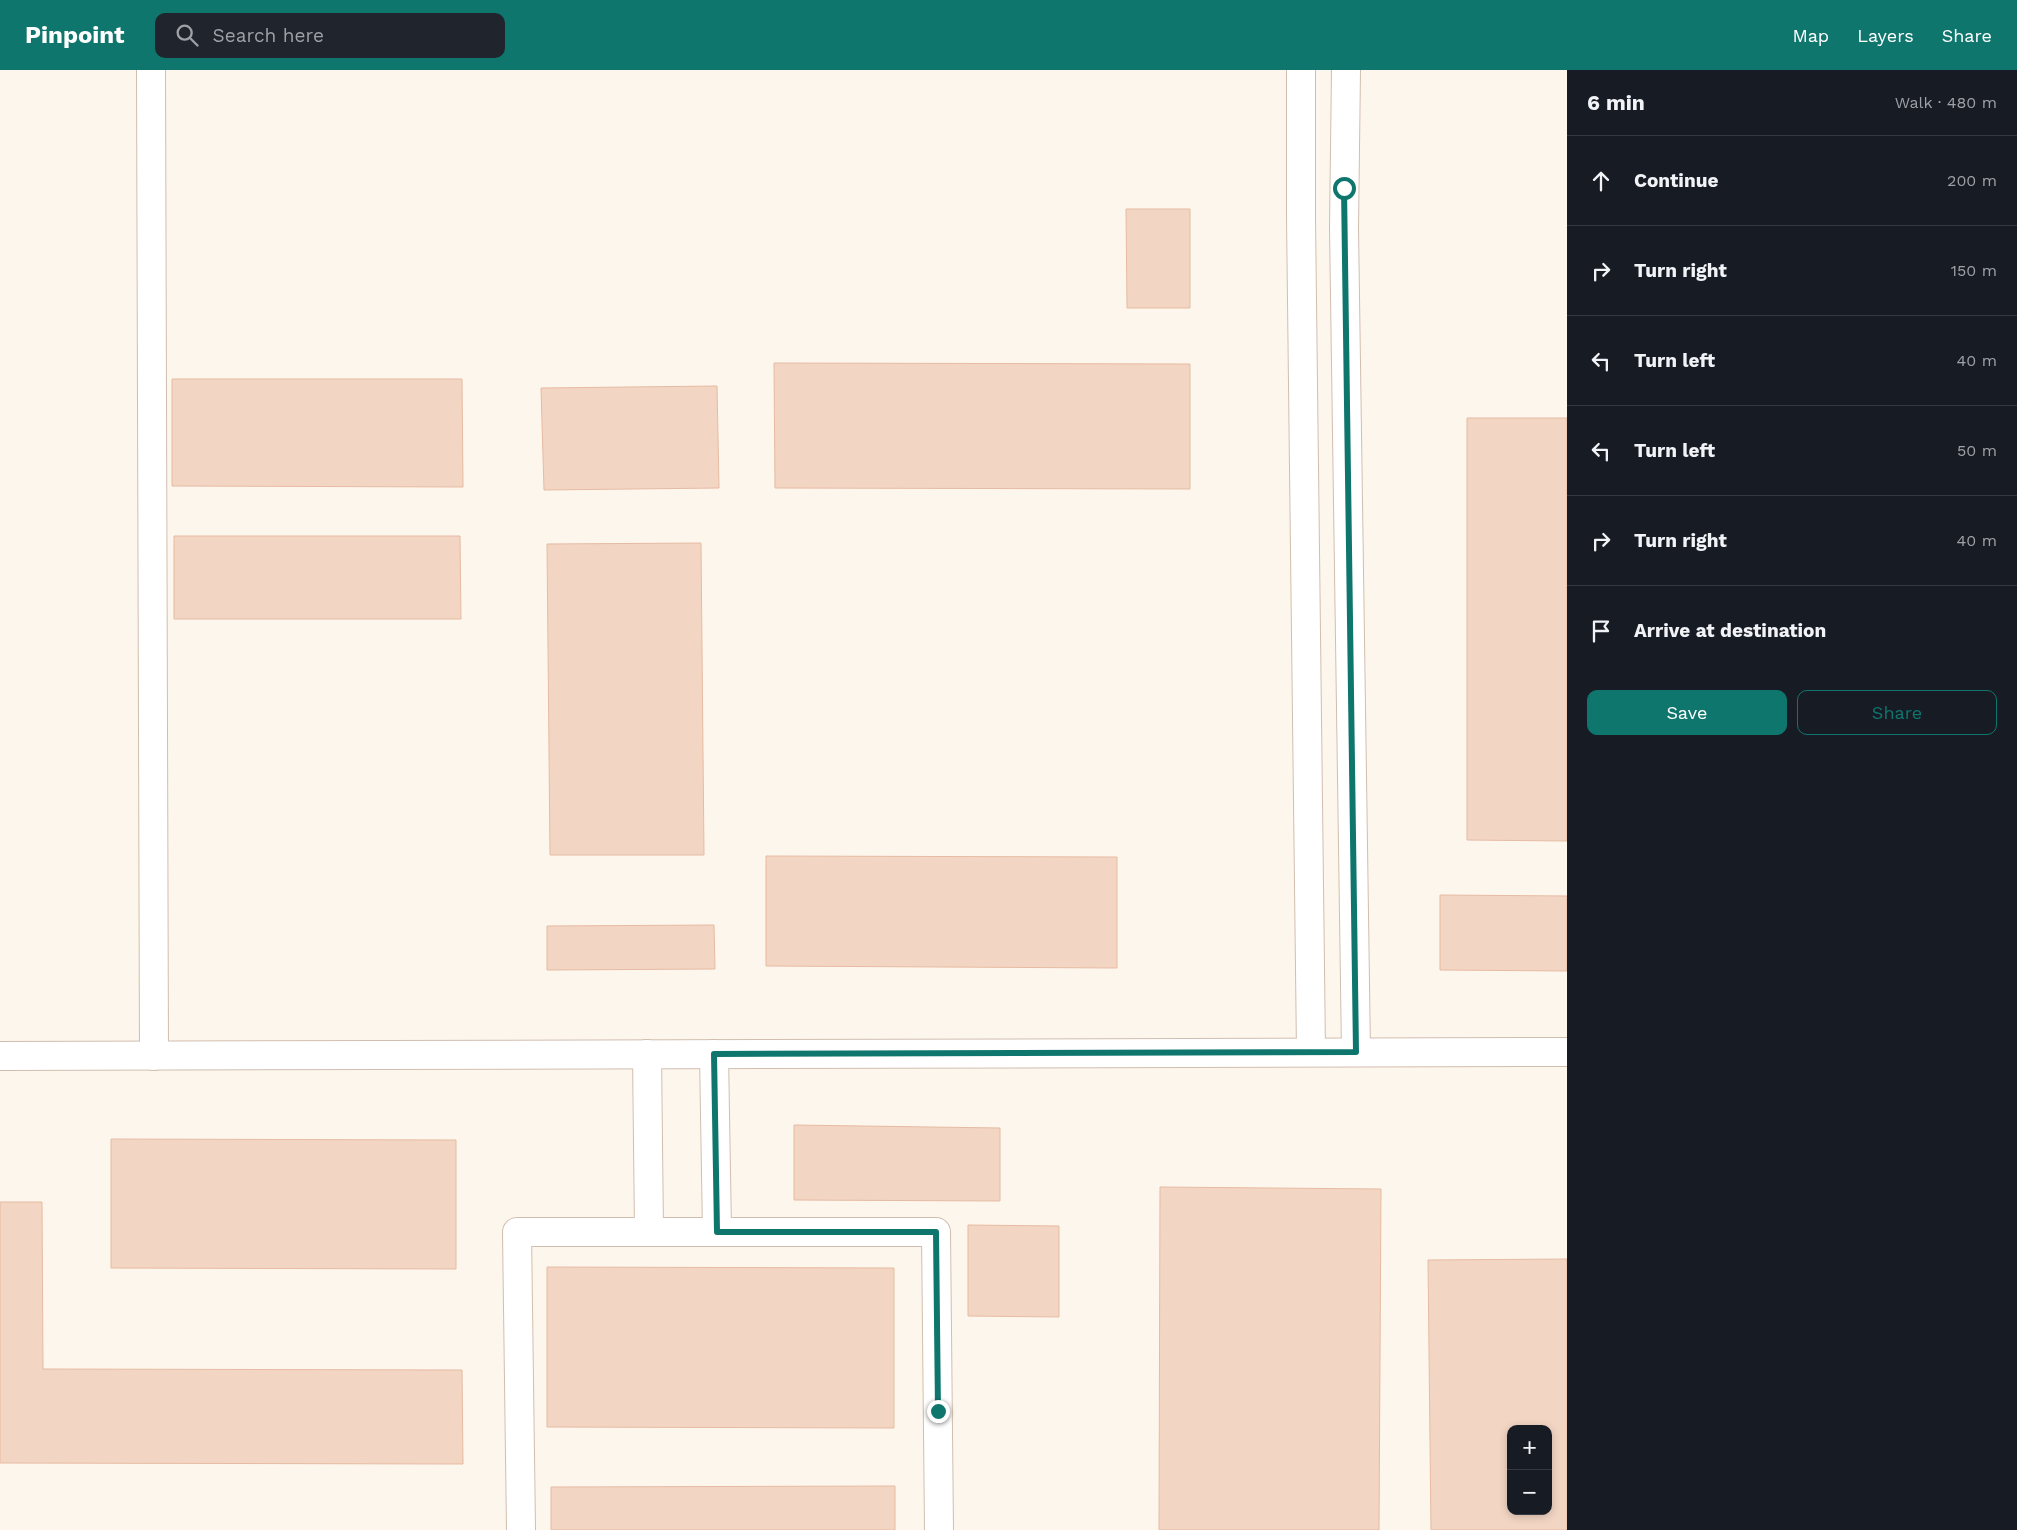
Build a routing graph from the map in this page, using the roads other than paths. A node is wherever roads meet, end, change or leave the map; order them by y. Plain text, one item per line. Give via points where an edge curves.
1 (151, 70) edge
2 (1301, 70) edge
3 (1346, 70) edge
4 (1311, 1052) junction
5 (1356, 1052) junction
6 (1567, 1052) edge
7 (647, 1054) junction
8 (714, 1054) junction
9 (0, 1056) edge
10 (154, 1056) junction
11 (649, 1232) junction
12 (717, 1232) junction
13 (520, 1530) edge
14 (938, 1530) edge

1 - 10 street
2 - 4 street
3 - 5 street via 1344,227
4 - 5 street
4 - 8 street
5 - 6 street
7 - 8 street
7 - 10 street
7 - 11 street
8 - 12 street
9 - 10 street
11 - 12 street
11 - 13 street via 517,1232
12 - 14 street via 936,1232

